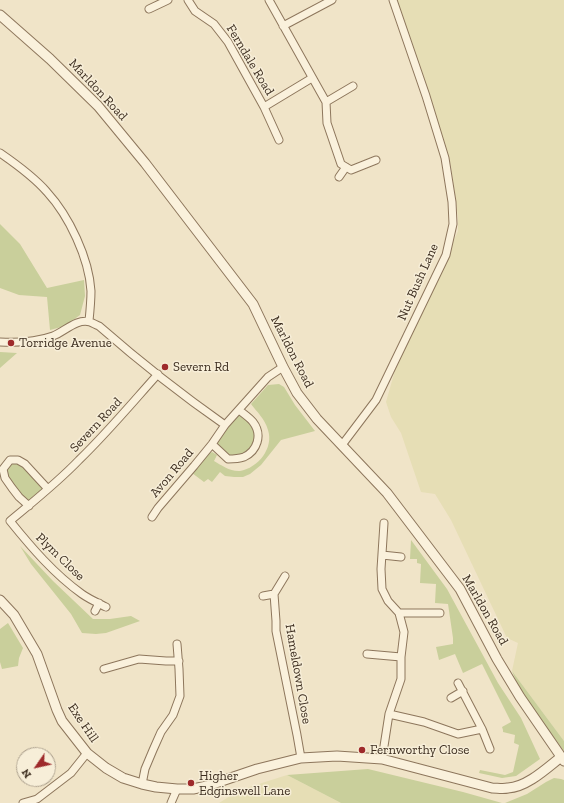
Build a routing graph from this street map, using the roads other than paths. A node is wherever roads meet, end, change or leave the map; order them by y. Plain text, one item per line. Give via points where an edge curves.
1 (168, 0) edge
2 (188, 0) edge
3 (269, 0) edge
4 (332, 0) edge
5 (393, 0) edge
6 (153, 5) edge
7 (0, 14) edge
8 (283, 26) junction
9 (312, 78) junction
10 (353, 86) dead end
11 (326, 102) junction
12 (264, 107) junction
13 (279, 140) dead end
14 (0, 153) edge
15 (376, 160) dead end
16 (346, 167) junction
17 (339, 177) dead end
18 (89, 321) junction
19 (0, 342) edge
20 (283, 367) junction
21 (158, 374) junction
22 (239, 410) junction
23 (225, 425) junction
24 (212, 444) junction
25 (342, 445) junction
26 (48, 488) junction
27 (28, 506) junction
28 (152, 517) dead end
29 (10, 521) joint
30 (384, 523) dead end
31 (382, 555) junction
32 (401, 557) dead end
33 (285, 576) dead end
34 (274, 594) junction
35 (263, 596) dead end
36 (0, 600) edge
37 (99, 603) junction
38 (106, 607) dead end
39 (95, 612) dead end
40 (399, 613) junction
41 (440, 613) dead end
42 (177, 644) dead end
43 (367, 654) dead end
44 (402, 657) junction
45 (179, 661) junction
46 (104, 669) dead end
47 (458, 683) dead end
48 (463, 692) junction
49 (451, 698) dead end
50 (389, 714) junction
51 (482, 729) junction
52 (490, 749) dead end
53 (87, 753) junction
54 (301, 758) junction
55 (382, 759) junction
56 (563, 759) edge
57 (142, 784) junction
58 (176, 789) junction
59 (23, 803) edge
60 (171, 803) edge

1 - 6 street
2 - 12 street, Ferndale Road via 195,11 214,24 228,42
3 - 8 street
4 - 8 street
5 - 25 street, Nut Bush Lane via 445,158 453,224 446,255 376,400
7 - 20 street, Marldon Road via 77,84 145,163 253,304
8 - 9 street
9 - 11 street
9 - 12 street, Ferndale Road
10 - 11 street
11 - 16 street via 326,123 341,164
12 - 13 street, Ferndale Road
14 - 18 street via 46,190 68,221 86,264 91,290
15 - 16 street via 351,170
16 - 17 street
18 - 19 street via 79,322 55,336 34,341
18 - 21 street via 99,326
20 - 22 street, Avon Road via 268,377
20 - 25 street, Marldon Road via 297,393 317,420
21 - 23 street
21 - 26 street, Severn Road via 78,461
22 - 23 street, Avon Road
22 - 24 street, Avon Road via 253,422 257,430 259,437 256,446 245,457 228,459
23 - 24 street, Avon Road
24 - 28 street, Avon Road
25 - 56 street, Marldon Road via 387,493 460,589 497,660
26 - 27 street, Severn Road
26 - 27 street via 25,464 18,460 10,460 3,469 5,478
27 - 29 street, Severn Road
29 - 37 street, Plym Close via 30,546 60,576 83,595
30 - 31 street
31 - 32 street
31 - 40 street via 382,588 388,602
33 - 34 street
34 - 35 street
34 - 54 street, Hameldown Close via 276,631
36 - 53 street, Exe Hill via 14,615 37,654 62,721
37 - 38 street, Plym Close
37 - 39 street
40 - 41 street
40 - 44 street via 404,632
42 - 45 street
43 - 44 street
44 - 50 street via 400,679
45 - 46 street via 140,659
45 - 57 street via 180,696 153,750
47 - 48 street
48 - 49 street
48 - 51 street
50 - 51 street via 424,722 458,734
50 - 55 street
51 - 52 street
53 - 57 street, Exe Hill via 123,778
53 - 59 street via 71,773 37,798
54 - 55 street via 337,756
54 - 58 street via 257,768 207,786
55 - 56 street via 492,788 508,788 521,785
57 - 58 street, Exe Hill
58 - 60 street

